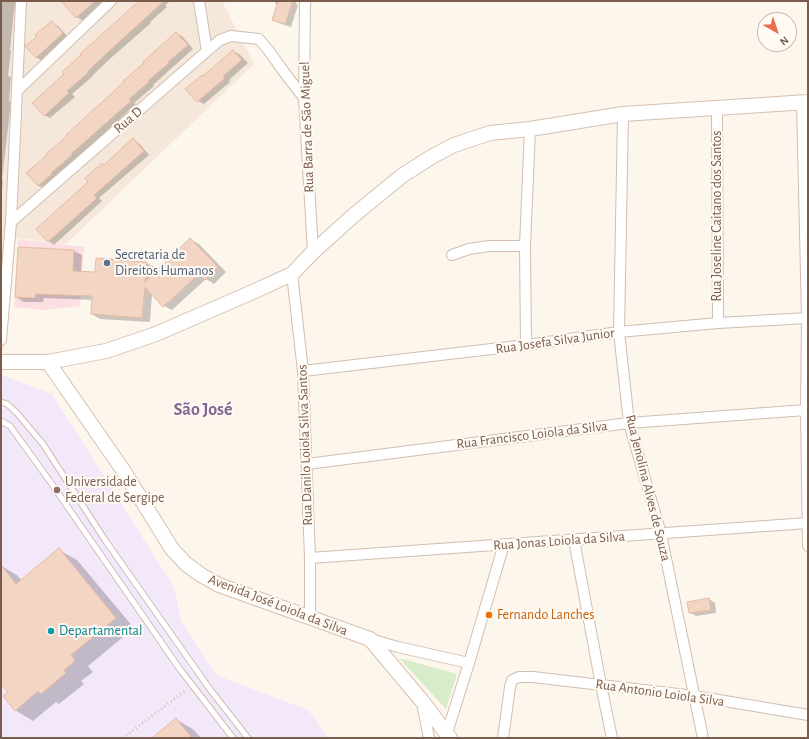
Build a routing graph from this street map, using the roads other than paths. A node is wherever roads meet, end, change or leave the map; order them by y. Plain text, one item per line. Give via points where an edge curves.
1 (21, 1) edge
2 (111, 1) edge
3 (199, 1) edge
4 (305, 1) edge
5 (207, 51) junction
6 (17, 91) junction
7 (304, 98) junction
8 (805, 102) edge
9 (717, 108) junction
10 (622, 114) junction
11 (530, 129) junction
12 (11, 222) junction
13 (525, 246) junction
14 (313, 252) junction
15 (452, 255) dead end
16 (292, 274) junction
17 (808, 318) edge
18 (718, 323) junction
19 (619, 332) junction
20 (1, 340) edge
21 (526, 345) junction
22 (1, 362) edge
23 (48, 362) junction
24 (303, 371) junction
25 (1, 402) edge
26 (806, 410) junction
27 (1, 421) edge
28 (629, 423) junction
29 (306, 464) junction
30 (808, 523) edge
31 (661, 534) junction
32 (574, 540) junction
33 (504, 544) junction
34 (808, 546) edge
35 (310, 558) junction
36 (310, 618) junction
37 (370, 639) junction
38 (469, 663) junction
39 (601, 684) junction
40 (695, 696) junction
41 (422, 702) junction
42 (808, 715) edge
43 (448, 735) edge
44 (233, 738) edge
45 (248, 738) edge
46 (429, 738) edge
47 (503, 738) edge
48 (612, 738) edge
49 (703, 738) edge

1 - 6 street
2 - 6 street
3 - 5 street
4 - 7 street, Rua Barra de São Miguel
5 - 7 street, Rua D via 220,40 231,36 259,39
5 - 12 street, Rua D
6 - 12 street
7 - 14 street, Rua Barra de São Miguel
8 - 9 street
8 - 17 street
9 - 10 street
9 - 18 street, Rua Joseline Caitano dos Santos
10 - 11 street
10 - 19 street, Rua Jenolina Alves de Souza
11 - 13 street
11 - 14 street via 490,134 454,145 433,156 403,174
12 - 20 street
13 - 15 street via 489,246
13 - 21 street
14 - 16 street
16 - 23 street via 156,334 106,351
16 - 24 street, Rua Danilo Loiola Silva Santos
17 - 18 street, Rua Josefa Silva Junior
17 - 26 street
18 - 19 street, Rua Josefa Silva Junior
19 - 21 street, Rua Josefa Silva Junior
19 - 28 street, Rua Jenolina Alves de Souza
21 - 24 street, Rua Josefa Silva Junior
22 - 23 street
23 - 36 street, Avenida José Loiola da Silva via 123,470 172,549 186,564 219,585
24 - 29 street, Rua Danilo Loiola Silva Santos
25 - 45 lane via 16,412 43,444 109,547 209,688
26 - 28 street, Rua Francisco Loiola da Silva
26 - 30 street
27 - 44 lane via 10,426 179,668
28 - 29 street, Rua Francisco Loiola da Silva
28 - 31 street, Rua Jenolina Alves de Souza
29 - 35 street, Rua Danilo Loiola Silva Santos
30 - 31 street, Rua Jonas Loiola da Silva
30 - 34 street
31 - 32 street, Rua Jonas Loiola da Silva
31 - 40 street, Rua Jenolina Alves de Souza
32 - 33 street, Rua Jonas Loiola da Silva
32 - 39 street
33 - 35 street, Rua Jonas Loiola da Silva
33 - 38 street
35 - 36 street, Rua Danilo Loiola Silva Santos
36 - 37 street, Avenida José Loiola da Silva
37 - 38 street
37 - 41 street
38 - 43 street
39 - 40 street, Rua Antonio Loiola Silva
39 - 47 street, Rua Antonio Loiola Silva via 515,678 512,680 508,696
39 - 48 street
40 - 42 street, Rua Antonio Loiola Silva
40 - 49 street, Rua Jenolina Alves de Souza
41 - 43 street
41 - 46 street

